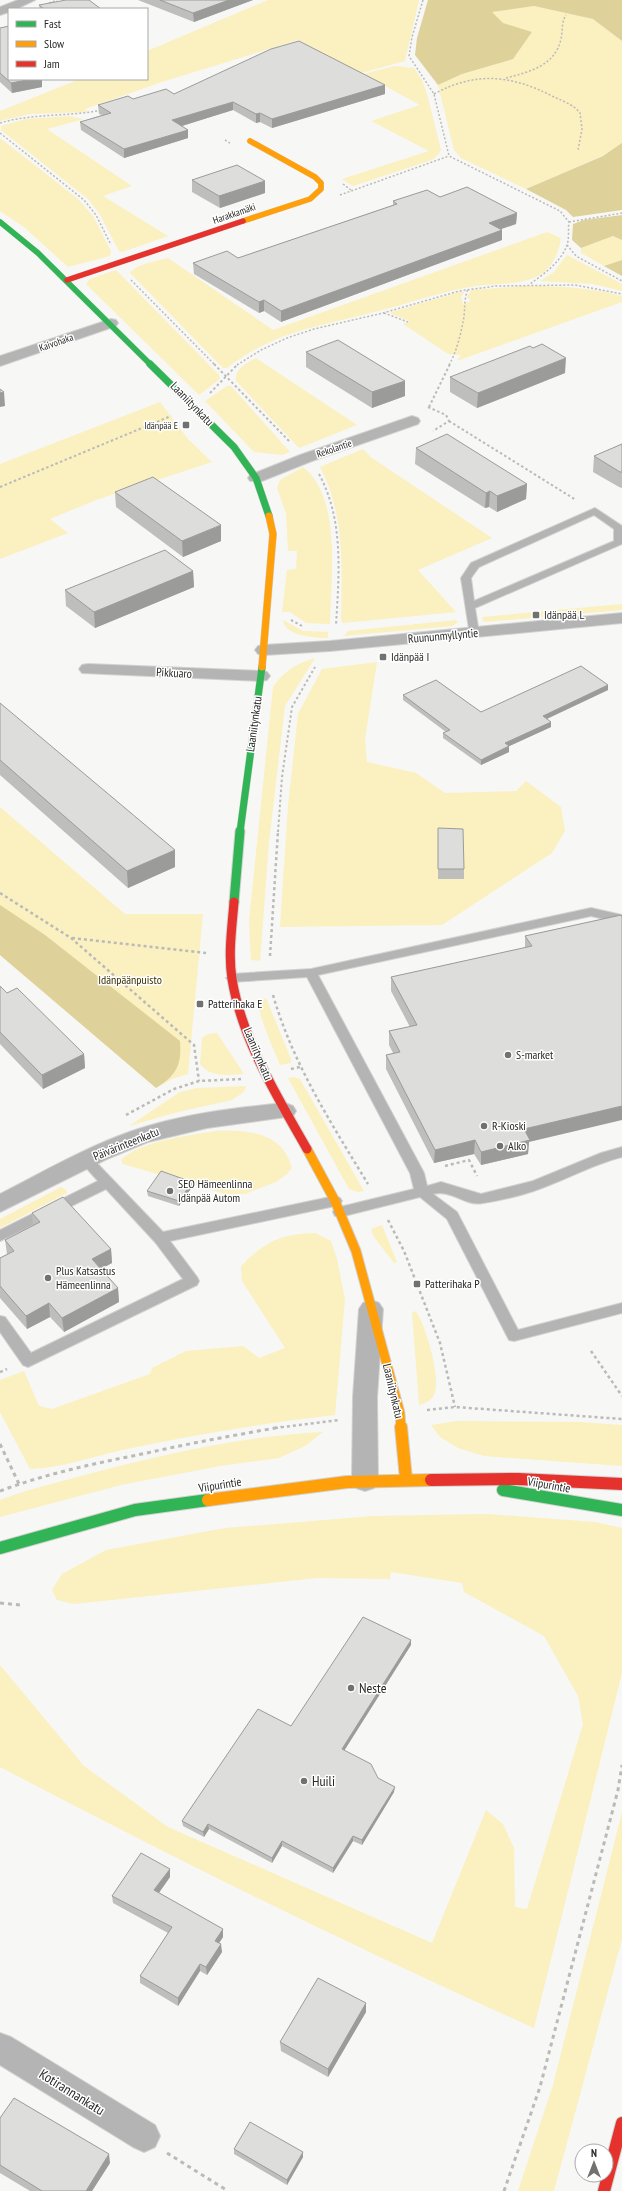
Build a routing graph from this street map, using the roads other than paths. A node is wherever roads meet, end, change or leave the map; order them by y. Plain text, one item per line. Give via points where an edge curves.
1 (29, 0) edge
2 (0, 11) edge
3 (250, 141) dead end
4 (0, 222) edge
5 (67, 280) junction
6 (111, 324) junction
7 (0, 361) edge
8 (412, 421) dead end
9 (256, 478) junction
10 (470, 606) junction
11 (622, 618) edge
12 (474, 633) junction
13 (264, 650) junction
14 (88, 669) dead end
15 (261, 676) junction
16 (622, 918) edge
17 (311, 973) junction
18 (232, 978) junction
19 (285, 1110) junction
20 (622, 1152) edge
21 (87, 1160) junction
22 (108, 1182) junction
23 (422, 1191) junction
24 (0, 1204) edge
25 (337, 1206) junction
26 (0, 1236) edge
27 (160, 1238) junction
28 (371, 1305) junction
29 (622, 1308) edge
30 (0, 1321) edge
31 (406, 1479) junction
32 (365, 1481) junction
33 (449, 1481) junction
34 (622, 1484) edge
35 (622, 1510) edge
36 (0, 1548) edge
37 (0, 2048) edge
38 (622, 2123) edge
39 (144, 2136) road end
40 (604, 2191) edge

1 - 2 street
3 - 5 main road, Harakkamäki via 315,177 321,183 322,189 310,199
4 - 5 main road, Laaniitynkatu via 38,252
5 - 6 main road, Laaniitynkatu
6 - 7 street, Kaivohaka
6 - 9 main road, Laaniitynkatu via 234,447
8 - 9 street, Rekolantie
9 - 13 main road, Laaniitynkatu via 273,534
10 - 10 lane via 466,578 475,565 595,511 619,528 619,542
10 - 12 lane
11 - 12 street, Ruununmyllyntie
12 - 13 street, Ruununmyllyntie
13 - 15 main road, Laaniitynkatu
14 - 15 street, Pikkuaro
15 - 18 main road, Laaniitynkatu via 243,803 233,909
16 - 17 lane via 591,912
17 - 18 lane
17 - 23 lane via 417,1173
18 - 19 main road, Laaniitynkatu via 249,1036
19 - 21 street, Päivärinteenkatu via 161,1129
19 - 25 main road, Laaniitynkatu
20 - 23 lane via 536,1185 481,1199 441,1187
21 - 22 lane
21 - 24 street, Päivärinteenkatu
22 - 26 lane
22 - 27 lane
23 - 25 lane
23 - 29 lane via 452,1216 514,1336
25 - 27 lane
25 - 28 main road, Laaniitynkatu via 356,1251
27 - 30 lane via 192,1281 28,1361
28 - 31 main road, Laaniitynkatu via 400,1413
28 - 32 street, Laaniitynkatu via 365,1417
31 - 32 main road, Viipurintie
31 - 33 main road, Viipurintie
32 - 36 main road, Viipurintie via 318,1484 135,1510
33 - 34 main road, Viipurintie via 518,1479
33 - 35 main road, Viipurintie
37 - 39 street, Kotirannankatu
38 - 40 main road

